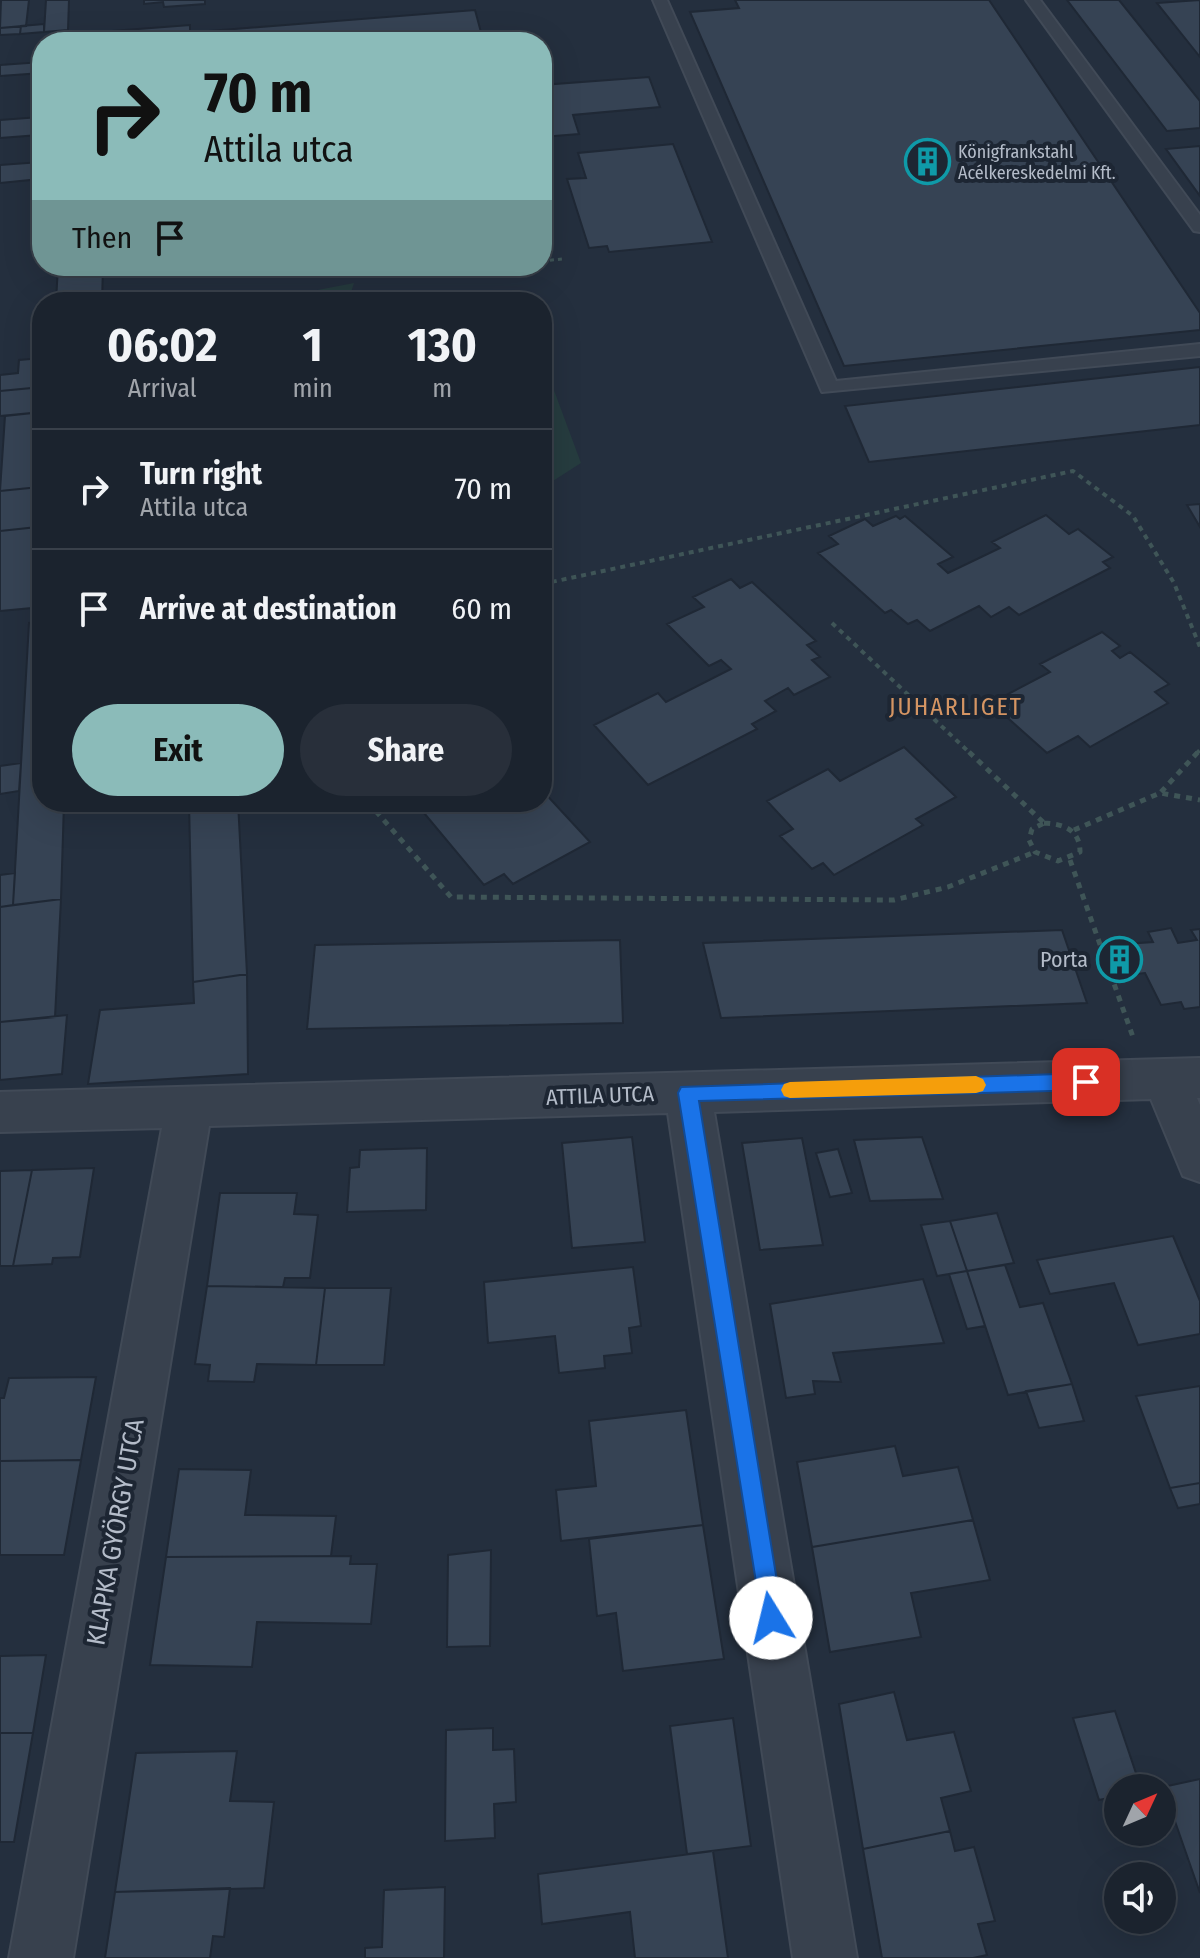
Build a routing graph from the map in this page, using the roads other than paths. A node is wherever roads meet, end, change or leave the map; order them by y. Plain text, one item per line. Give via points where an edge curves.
1 (660, 0) edge
2 (1033, 0) edge
3 (1200, 227) edge
4 (1200, 350) edge
5 (1171, 1079) edge
6 (688, 1093) junction
7 (189, 1106) junction
8 (0, 1112) edge
9 (1200, 1161) edge
10 (41, 1958) edge
11 (825, 1958) edge

1 - 4 lane via 829,388
2 - 3 lane
5 - 6 street, ATTILA UTCA
5 - 9 street
6 - 7 street, ATTILA UTCA
6 - 11 street
7 - 8 street, ATTILA UTCA
7 - 10 street, KLAPKA GYÖRGY UTCA

